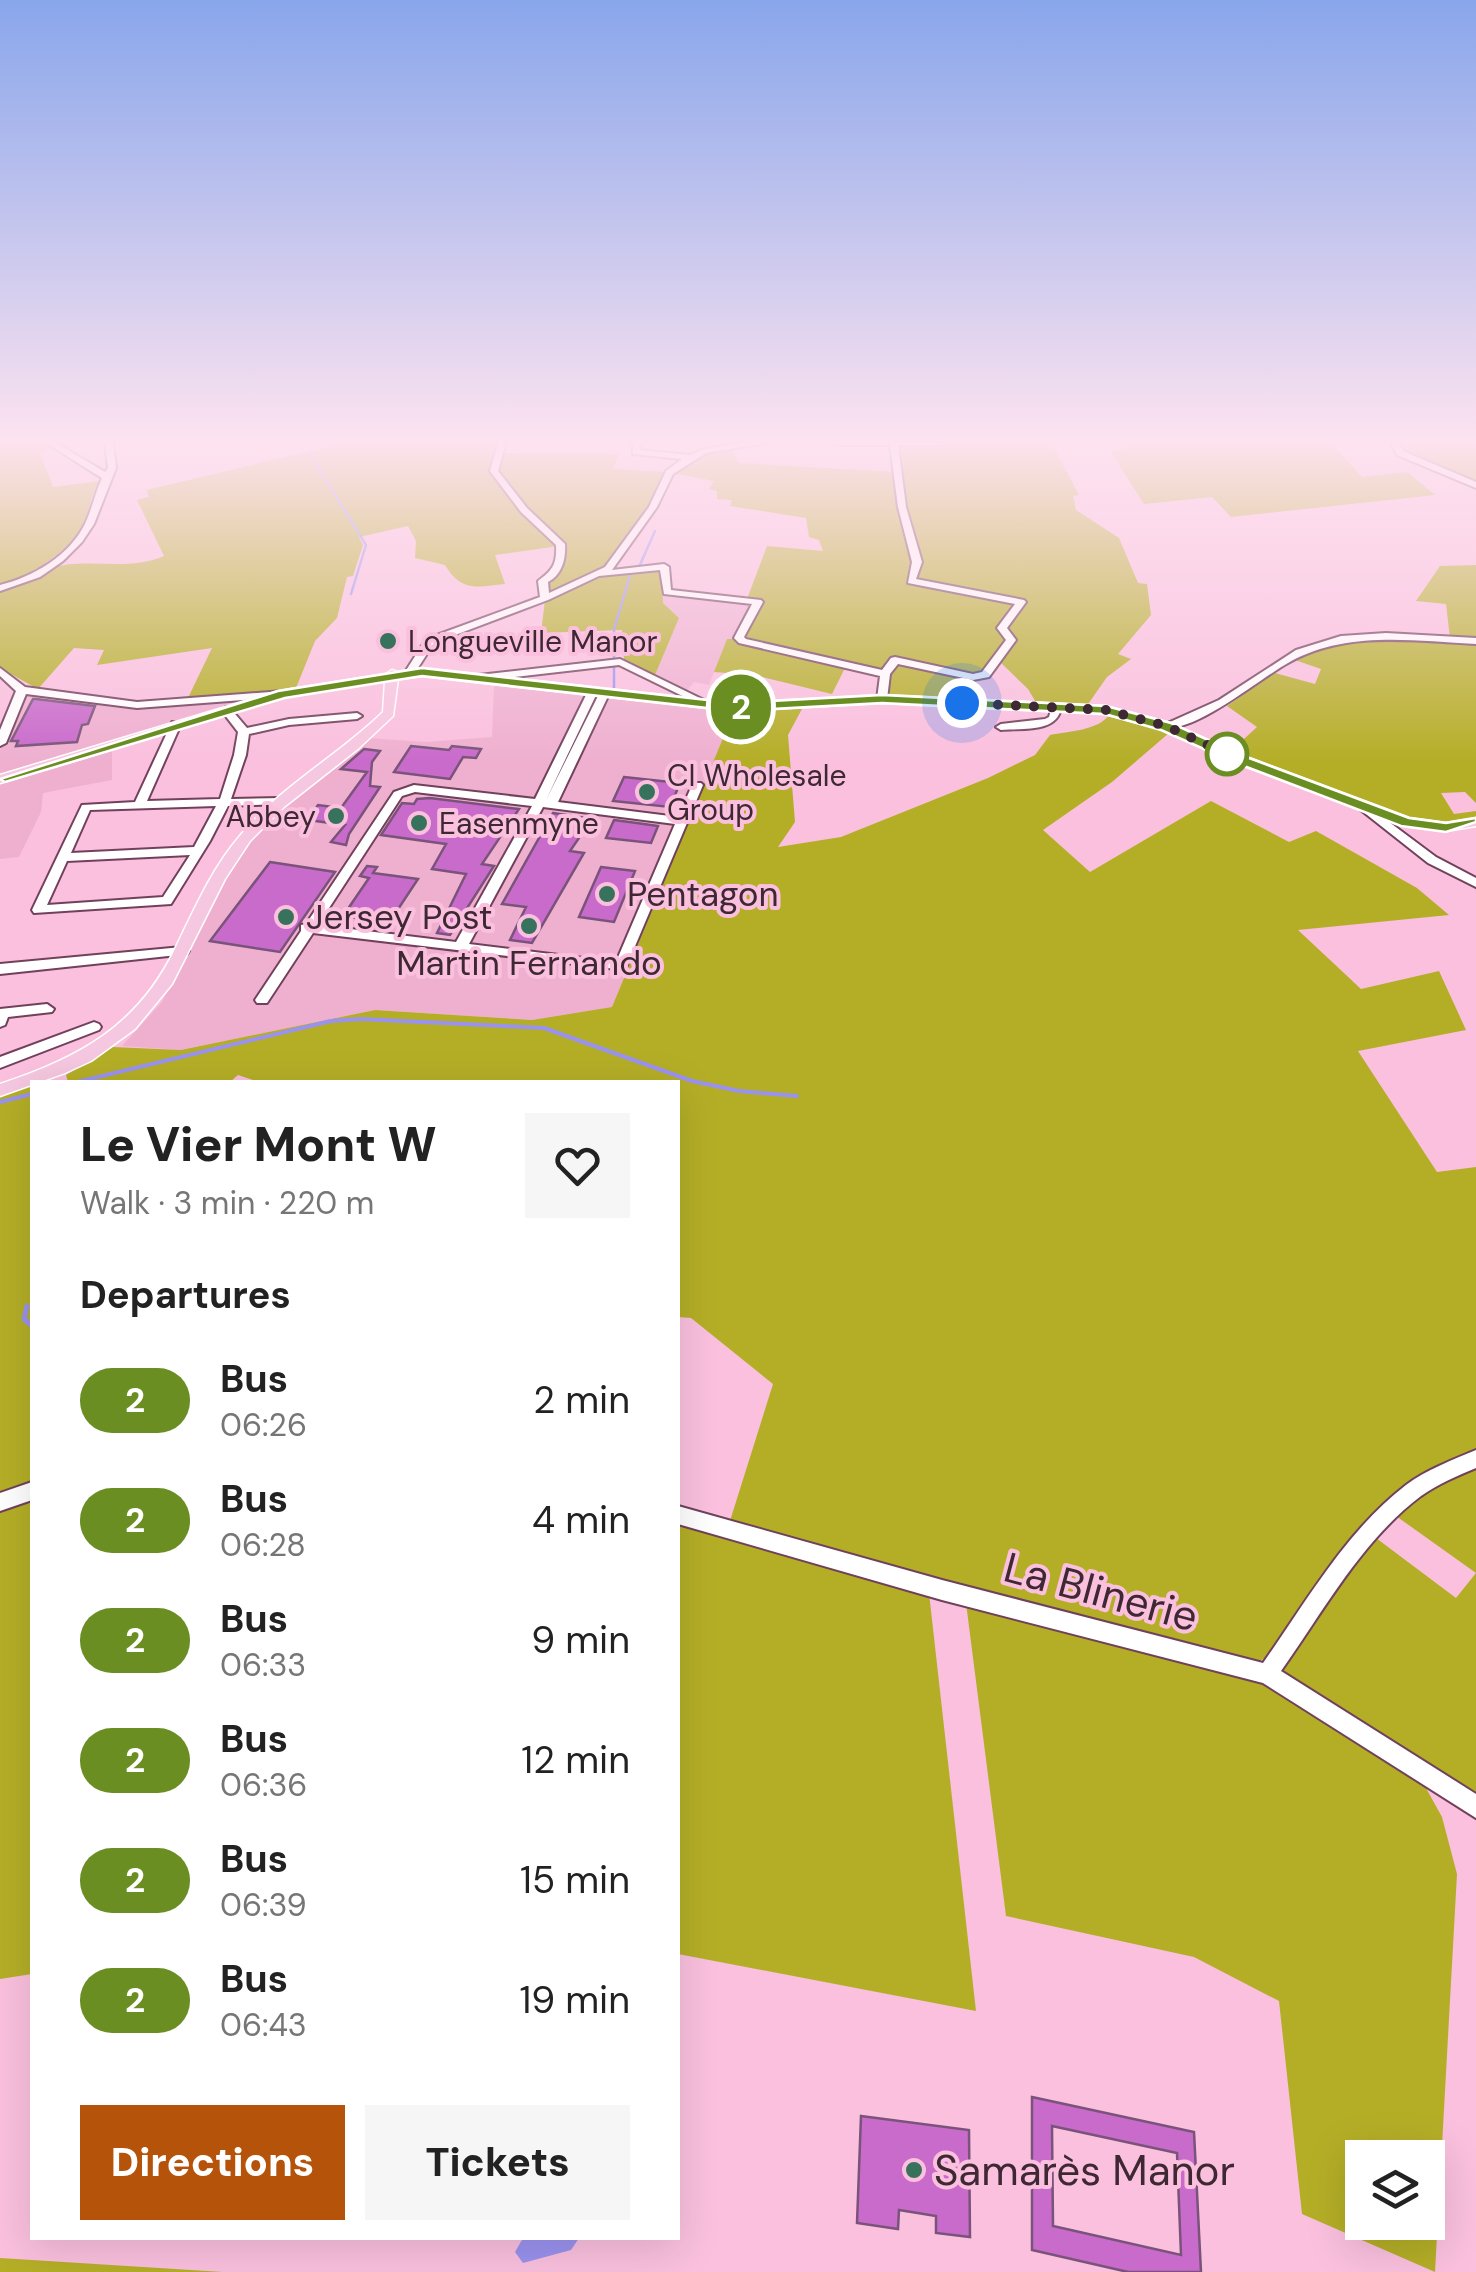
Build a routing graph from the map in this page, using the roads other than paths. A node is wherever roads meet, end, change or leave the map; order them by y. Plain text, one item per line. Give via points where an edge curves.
1 (65, 549) edge
2 (560, 549) edge
3 (625, 549) edge
4 (913, 549) edge
5 (601, 574) junction
6 (0, 588) edge
7 (545, 598) junction
8 (1476, 641) edge
9 (0, 671) edge
10 (410, 672) junction
11 (392, 674) junction
12 (885, 674) junction
13 (479, 678) junction
14 (22, 690) junction
15 (599, 691) junction
16 (283, 694) junction
17 (882, 699) junction
18 (707, 704) junction
19 (1056, 708) junction
20 (226, 710) junction
21 (358, 716) dead end
22 (1007, 721) dead end
23 (176, 724) junction
24 (1166, 726) junction
25 (244, 732) junction
26 (0, 743) edge
27 (0, 779) edge
28 (697, 784) dead end
29 (224, 802) junction
30 (282, 802) junction
31 (545, 803) junction
32 (139, 805) junction
33 (1360, 805) junction
34 (681, 821) junction
35 (1476, 822) edge
36 (198, 851) junction
37 (62, 857) junction
38 (1476, 883) edge
39 (306, 928) junction
40 (461, 946) junction
41 (182, 951) junction
42 (0, 969) edge
43 (262, 1000) dead end
44 (47, 1009) dead end
45 (0, 1022) edge
46 (94, 1028) dead end
47 (0, 1064) edge
48 (4, 1088) edge
49 (1476, 1459) edge
50 (30, 1492) edge
51 (0, 1502) edge
52 (680, 1516) edge
53 (1267, 1674) junction
54 (1476, 1807) edge

1 - 6 street via 33,577
2 - 7 street via 552,576 543,581
3 - 5 street
4 - 12 street via 911,581 1021,602 1002,628 1011,640 985,675 895,660
5 - 7 street
5 - 12 street via 664,567 667,592 758,602 739,638 744,641
7 - 10 street via 426,643
8 - 24 street via 1322,644 1298,652 1200,718
9 - 14 street
10 - 11 main road
10 - 13 main road
11 - 16 main road
11 - 30 main road via 389,712
12 - 17 street
13 - 15 main road
13 - 18 street via 620,662
14 - 16 street via 138,705
14 - 26 street
15 - 18 main road
15 - 31 street
16 - 20 main road
17 - 18 main road
17 - 19 main road
19 - 22 street via 1048,722
19 - 24 main road via 1106,710
20 - 23 main road
20 - 25 street
21 - 25 street
23 - 27 main road
23 - 32 street
24 - 33 main road
25 - 29 street
28 - 34 street
29 - 30 street
29 - 32 street
29 - 36 street
30 - 41 main road via 224,865
31 - 34 street
31 - 39 street via 408,789 398,794
31 - 40 street
32 - 37 street via 86,807
33 - 35 main road via 1427,827
33 - 38 street via 1432,860
34 - 40 street via 620,968
36 - 37 street
36 - 37 street via 166,901 38,910
39 - 40 street
39 - 43 street
41 - 42 street
41 - 48 main road via 146,1011 119,1036 74,1062
44 - 45 street via 2,1013
46 - 47 street
47 - 48 street
49 - 53 street via 1433,1478 1391,1512
50 - 51 street
52 - 53 street, La Blinerie
53 - 54 street, La Blinerie

